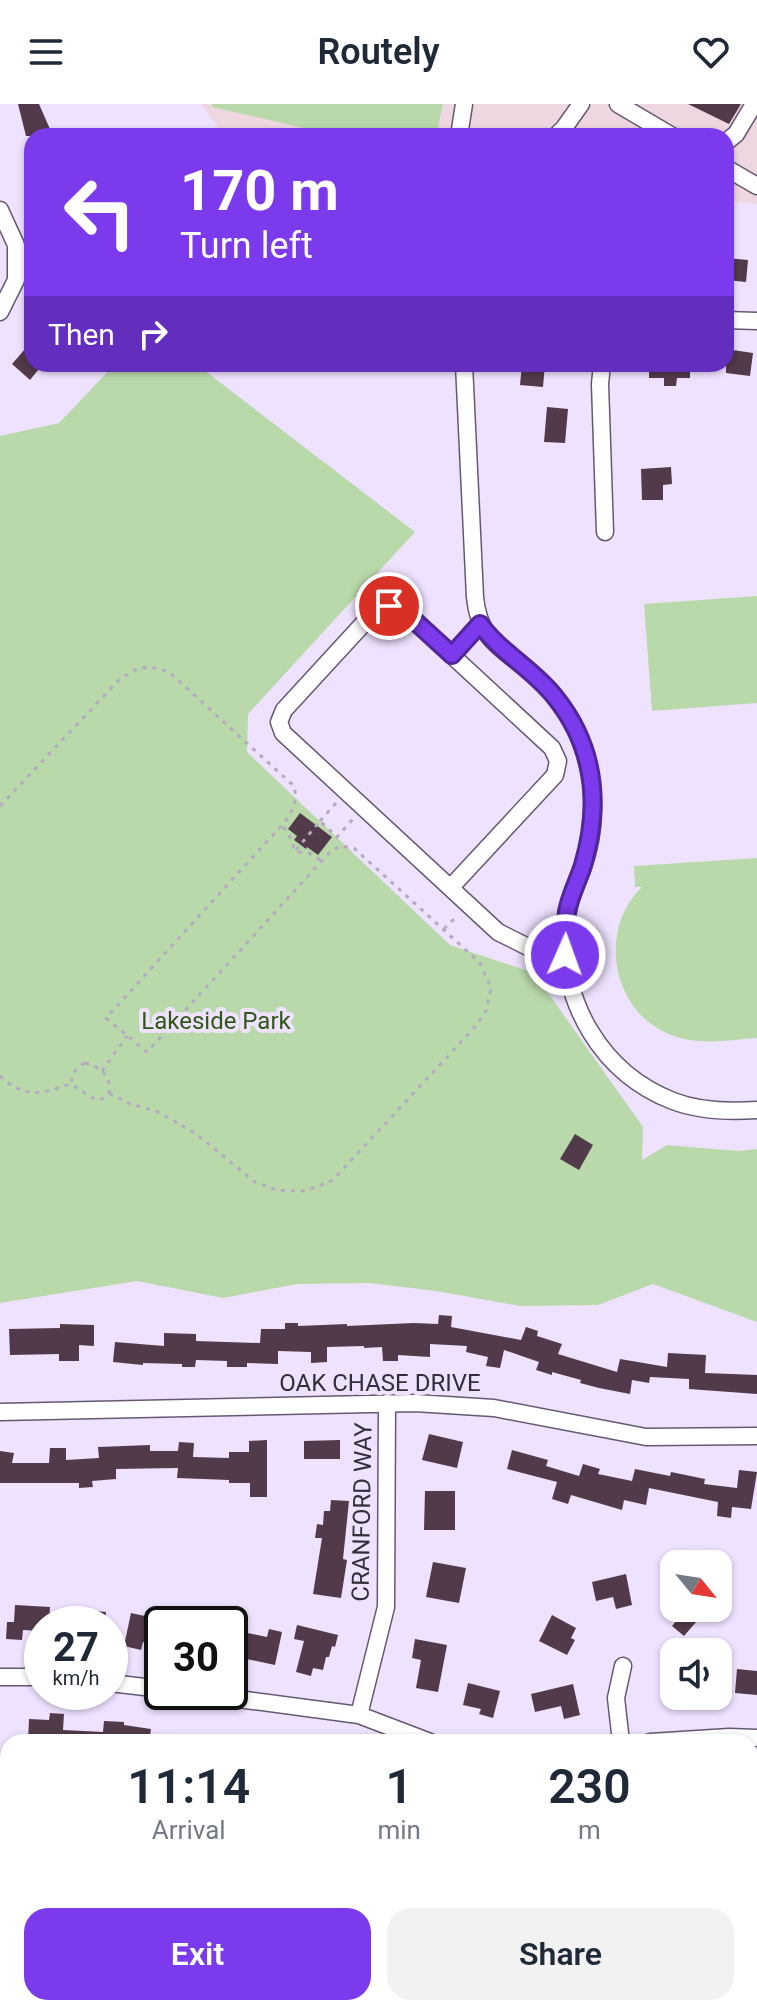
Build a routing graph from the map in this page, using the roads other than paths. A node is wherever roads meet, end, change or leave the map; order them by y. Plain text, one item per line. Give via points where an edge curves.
1 (464, 104) edge
2 (581, 104) edge
3 (618, 104) edge
4 (754, 104) edge
5 (460, 128) edge
6 (564, 128) edge
7 (658, 128) edge
8 (734, 136) edge
9 (734, 173) edge
10 (757, 186) edge
11 (0, 210) edge
12 (0, 312) edge
13 (734, 320) edge
14 (757, 321) edge
15 (464, 372) edge
16 (601, 372) edge
17 (605, 532) dead end
18 (480, 624) junction
19 (452, 655) junction
20 (451, 887) junction
21 (565, 951) junction
22 (757, 1110) edge
23 (387, 1403) junction
24 (0, 1412) edge
25 (757, 1436) edge
26 (623, 1666) dead end
27 (0, 1677) edge
28 (24, 1677) edge
29 (248, 1700) edge
30 (359, 1715) junction
31 (409, 1734) edge
32 (620, 1734) edge

1 - 5 street
2 - 6 street
3 - 7 street
4 - 8 street
9 - 10 street
11 - 12 street via 16,245 16,280
13 - 14 street
15 - 18 street
16 - 17 street
18 - 19 street
18 - 21 street via 553,695 578,730 587,759 594,816 567,910
19 - 20 street via 552,748 558,761 555,775
19 - 20 street via 405,612 389,606 375,611 284,710 279,722 283,733
20 - 21 street via 515,942 538,952
21 - 22 street via 580,1012 607,1055 626,1073 673,1101 717,1110
23 - 24 street, OAK CHASE DRIVE
23 - 25 street, OAK CHASE DRIVE via 494,1408 646,1437
23 - 30 street, CRANFORD WAY via 386,1607
26 - 32 street via 616,1698
27 - 28 street
29 - 30 street
30 - 31 street

